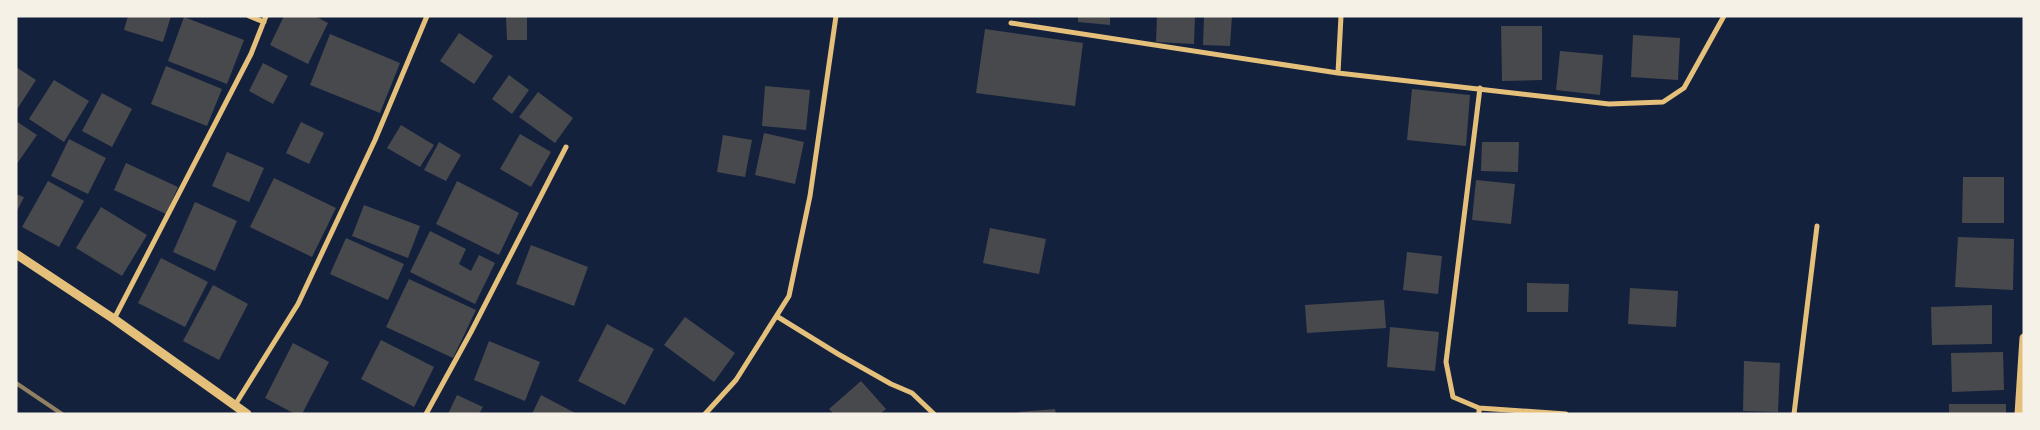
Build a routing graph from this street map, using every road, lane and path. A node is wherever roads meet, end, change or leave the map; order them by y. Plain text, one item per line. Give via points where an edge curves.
1 (249, 16) edge
2 (427, 16) edge
3 (836, 16) edge
4 (1341, 16) edge
5 (1724, 16) edge
6 (265, 19) edge
7 (1011, 23) dead end
8 (1338, 73) junction
9 (1480, 88) junction
10 (566, 147) dead end
11 (1817, 226) dead end
12 (16, 254) edge
13 (778, 317) junction
14 (114, 319) junction
15 (2024, 338) edge
16 (236, 405) junction
17 (1479, 411) edge
18 (247, 414) edge
19 (426, 414) edge
20 (705, 414) edge
21 (934, 414) edge
22 (1566, 414) edge
23 (1794, 414) edge
24 (2019, 414) edge

1 - 6 street
2 - 16 street via 375,140 298,304
3 - 13 street via 810,196 789,296
4 - 8 street
5 - 9 street via 1684,88 1663,102 1609,104
6 - 14 street via 251,54
7 - 8 street
8 - 9 street
9 - 17 street via 1446,362 1453,397
10 - 19 street via 472,332
11 - 23 street
12 - 14 street
13 - 20 street via 736,380
13 - 21 street via 838,354 912,393
14 - 16 street
15 - 24 street
16 - 18 street
17 - 22 street

